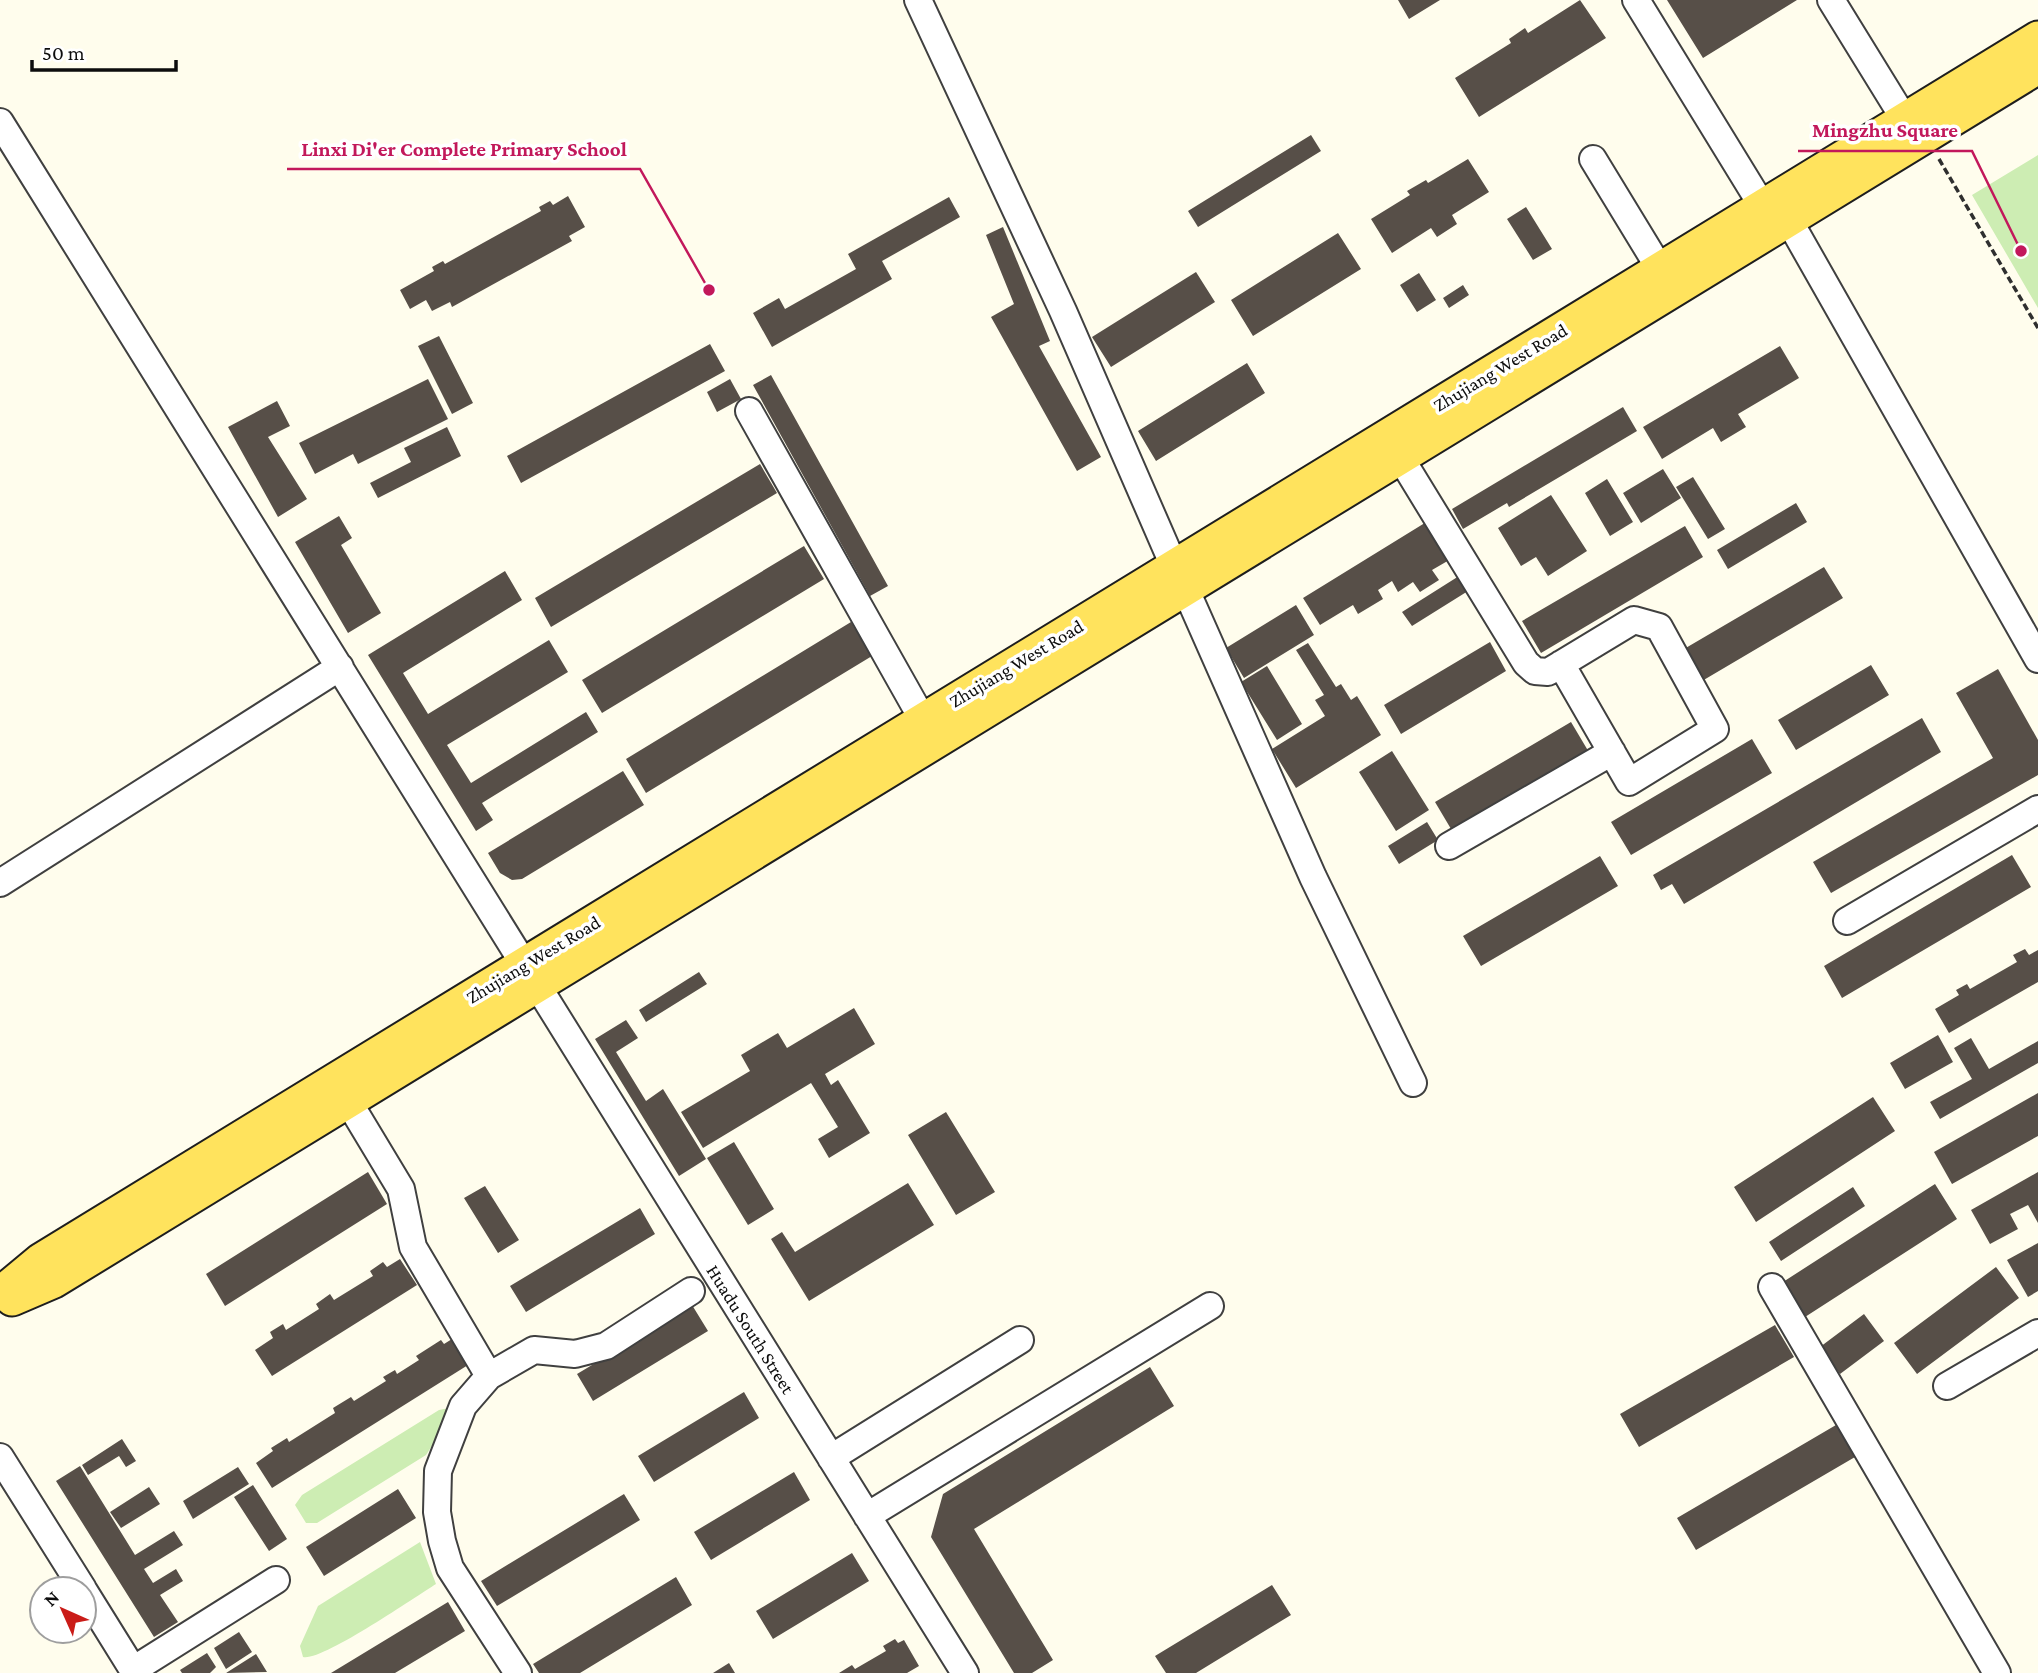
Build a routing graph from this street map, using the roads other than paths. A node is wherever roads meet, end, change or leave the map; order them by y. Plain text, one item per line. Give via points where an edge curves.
1 (918, 0) edge
2 (1636, 0) edge
3 (1831, 0) edge
4 (2038, 38) edge
5 (2038, 67) edge
6 (0, 122) edge
7 (1915, 128) junction
8 (1593, 159) dead end
9 (1776, 208) junction
10 (1660, 269) junction
11 (749, 411) dead end
12 (1400, 457) junction
13 (1179, 577) junction
14 (2038, 659) edge
15 (1561, 664) junction
16 (340, 667) junction
17 (923, 720) junction
18 (1612, 751) junction
19 (2038, 809) edge
20 (1449, 846) dead end
21 (0, 883) edge
22 (1847, 921) dead end
23 (531, 975) junction
24 (1413, 1083) dead end
25 (348, 1101) junction
26 (1772, 1287) dead end
27 (691, 1292) dead end
28 (0, 1294) edge
29 (0, 1305) edge
30 (1210, 1306) dead end
31 (2038, 1333) edge
32 (1020, 1340) dead end
33 (489, 1376) junction
34 (1947, 1386) dead end
35 (0, 1457) edge
36 (831, 1458) junction
37 (867, 1516) junction
38 (74, 1575) edge
39 (276, 1580) dead end
40 (98, 1614) edge
41 (134, 1671) edge
42 (517, 1673) edge
43 (965, 1673) edge
44 (1997, 1673) edge

1 - 13 street via 1063,311
2 - 9 street
3 - 7 street
4 - 7 main road, Zhujiang West Road
5 - 7 main road, Zhujiang West Road
6 - 16 street, Huadu South Street
7 - 9 main road, Zhujiang West Road
8 - 10 street
9 - 10 main road, Zhujiang West Road
9 - 12 main road, Zhujiang West Road
9 - 14 street
10 - 13 main road, Zhujiang West Road
11 - 17 street
12 - 13 main road, Zhujiang West Road
12 - 15 street via 1525,663 1535,671 1548,672
13 - 17 main road, Zhujiang West Road
13 - 23 main road, Zhujiang West Road
13 - 24 street via 1313,877
15 - 18 street
15 - 18 street via 1634,620 1651,623 1659,627 1715,729 1629,782
16 - 21 street
16 - 23 street, Huadu South Street
17 - 23 main road, Zhujiang West Road
18 - 20 street
19 - 22 street
23 - 25 main road, Zhujiang West Road
23 - 28 main road, Zhujiang West Road via 41,1260
23 - 36 street, Huadu South Street
25 - 29 main road, Zhujiang West Road via 54,1281
25 - 33 street via 401,1189 412,1247
26 - 44 street
27 - 33 street via 606,1346 575,1354 534,1350
30 - 37 street
31 - 34 street
32 - 36 street
33 - 42 street via 463,1406 449,1438 438,1471 437,1512 450,1568
35 - 38 street
36 - 37 street, Huadu South Street
37 - 43 street, Huadu South Street
39 - 41 street
40 - 41 street

